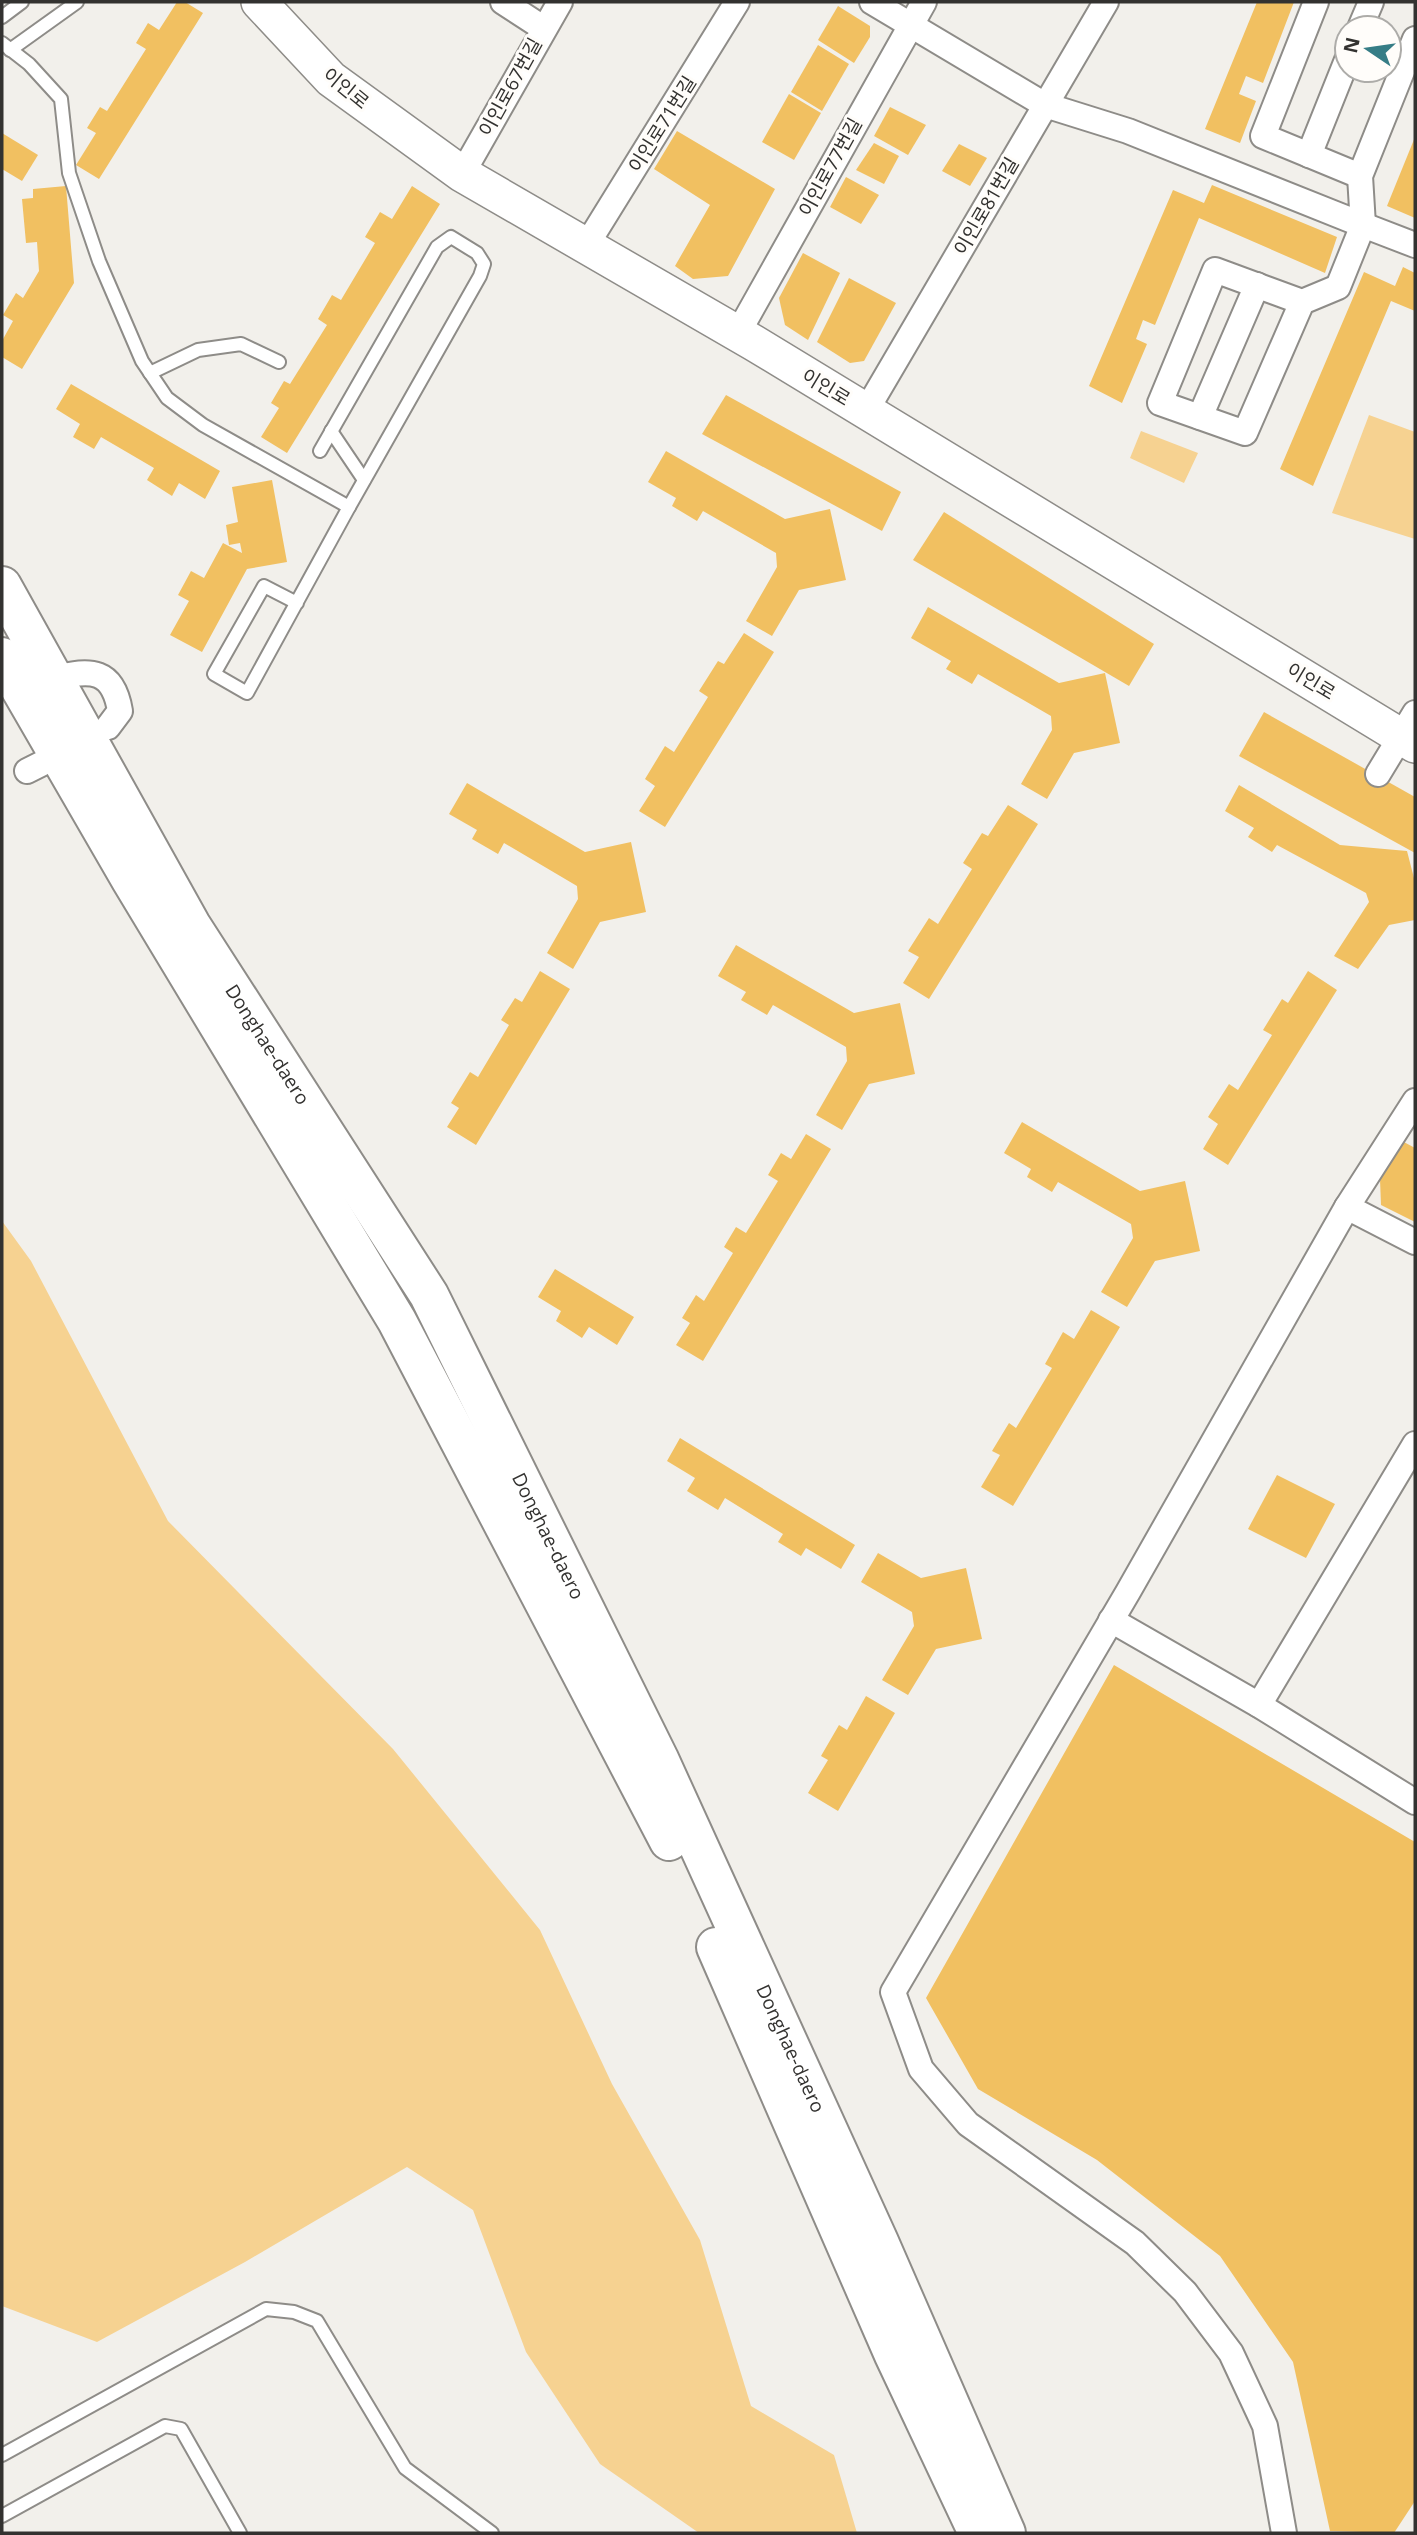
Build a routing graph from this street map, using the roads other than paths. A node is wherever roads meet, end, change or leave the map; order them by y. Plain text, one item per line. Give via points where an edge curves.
1 (22, 2) edge
2 (77, 2) edge
3 (259, 2) edge
4 (503, 2) edge
5 (560, 2) edge
6 (737, 2) edge
7 (872, 2) edge
8 (924, 2) edge
9 (1106, 2) edge
10 (1316, 2) edge
11 (2, 17) edge
12 (910, 25) junction
13 (543, 28) junction
14 (1415, 39) edge
15 (6, 47) edge
16 (1337, 84) edge
17 (1045, 105) junction
18 (1309, 155) junction
19 (1347, 167) junction
20 (462, 174) junction
21 (1363, 225) junction
22 (1415, 245) edge
23 (586, 246) junction
24 (1257, 285) junction
25 (1302, 302) junction
26 (738, 333) junction
27 (279, 362) dead end
28 (150, 373) junction
29 (866, 411) junction
30 (1200, 417) junction
31 (331, 431) junction
32 (320, 451) dead end
33 (364, 480) junction
34 (349, 507) junction
35 (2, 586) edge
36 (297, 603) junction
37 (2, 657) edge
38 (55, 678) junction
39 (108, 727) dead end
40 (1411, 732) edge
41 (1378, 774) dead end
42 (1415, 1101) edge
43 (1348, 1207) junction
44 (1415, 1242) edge
45 (1415, 1444) edge
46 (1111, 1620) junction
47 (1259, 1705) junction
48 (1415, 1802) edge
49 (2, 2455) edge
50 (2, 2516) edge
51 (240, 2533) edge
52 (492, 2533) edge
53 (978, 2533) edge
54 (1006, 2533) edge
55 (1284, 2533) edge

1 - 11 lane
2 - 15 lane
3 - 20 street, 이인로 via 331,79
4 - 13 street
5 - 13 street, 이인로67번길
6 - 23 street, 이인로71번길
7 - 12 street
8 - 12 street, 이인로77번길
9 - 17 street, 이인로81번길
10 - 18 street via 1263,136
12 - 17 street
12 - 26 street, 이인로77번길
13 - 20 street, 이인로67번길
14 - 19 street
15 - 28 lane via 61,99 69,173 99,261
16 - 18 street
17 - 21 street via 1128,131
17 - 29 street, 이인로81번길
18 - 19 street
19 - 21 street
20 - 23 street, 이인로
21 - 22 street
21 - 25 street via 1338,287
23 - 26 street, 이인로
24 - 25 street
24 - 30 street
24 - 30 street via 1215,270 1160,403
25 - 30 street via 1245,433
26 - 29 street, 이인로
27 - 28 lane via 241,344 198,350
28 - 34 lane via 167,398 203,425
29 - 40 street, 이인로
31 - 32 lane
31 - 33 lane
31 - 33 lane via 438,247 451,237 477,253 484,264 480,276
33 - 34 lane
34 - 36 lane
35 - 38 main road, Donghae-daero
36 - 36 lane via 264,586 214,674 247,693
37 - 53 main road via 397,1321 665,1831 894,2356
38 - 39 street via 85,670 102,676 117,695 120,712
38 - 54 main road, Donghae-daero via 191,925 429,1295 659,1759
40 - 41 street
42 - 43 street
43 - 44 street
43 - 46 street
45 - 47 street
46 - 47 street
46 - 55 street via 893,1992 921,2069 968,2124 1135,2244 1185,2292 1231,2353 1265,2426
47 - 48 street
49 - 52 lane via 266,2309 294,2312 317,2321 405,2468
50 - 51 lane via 164,2426 181,2429

